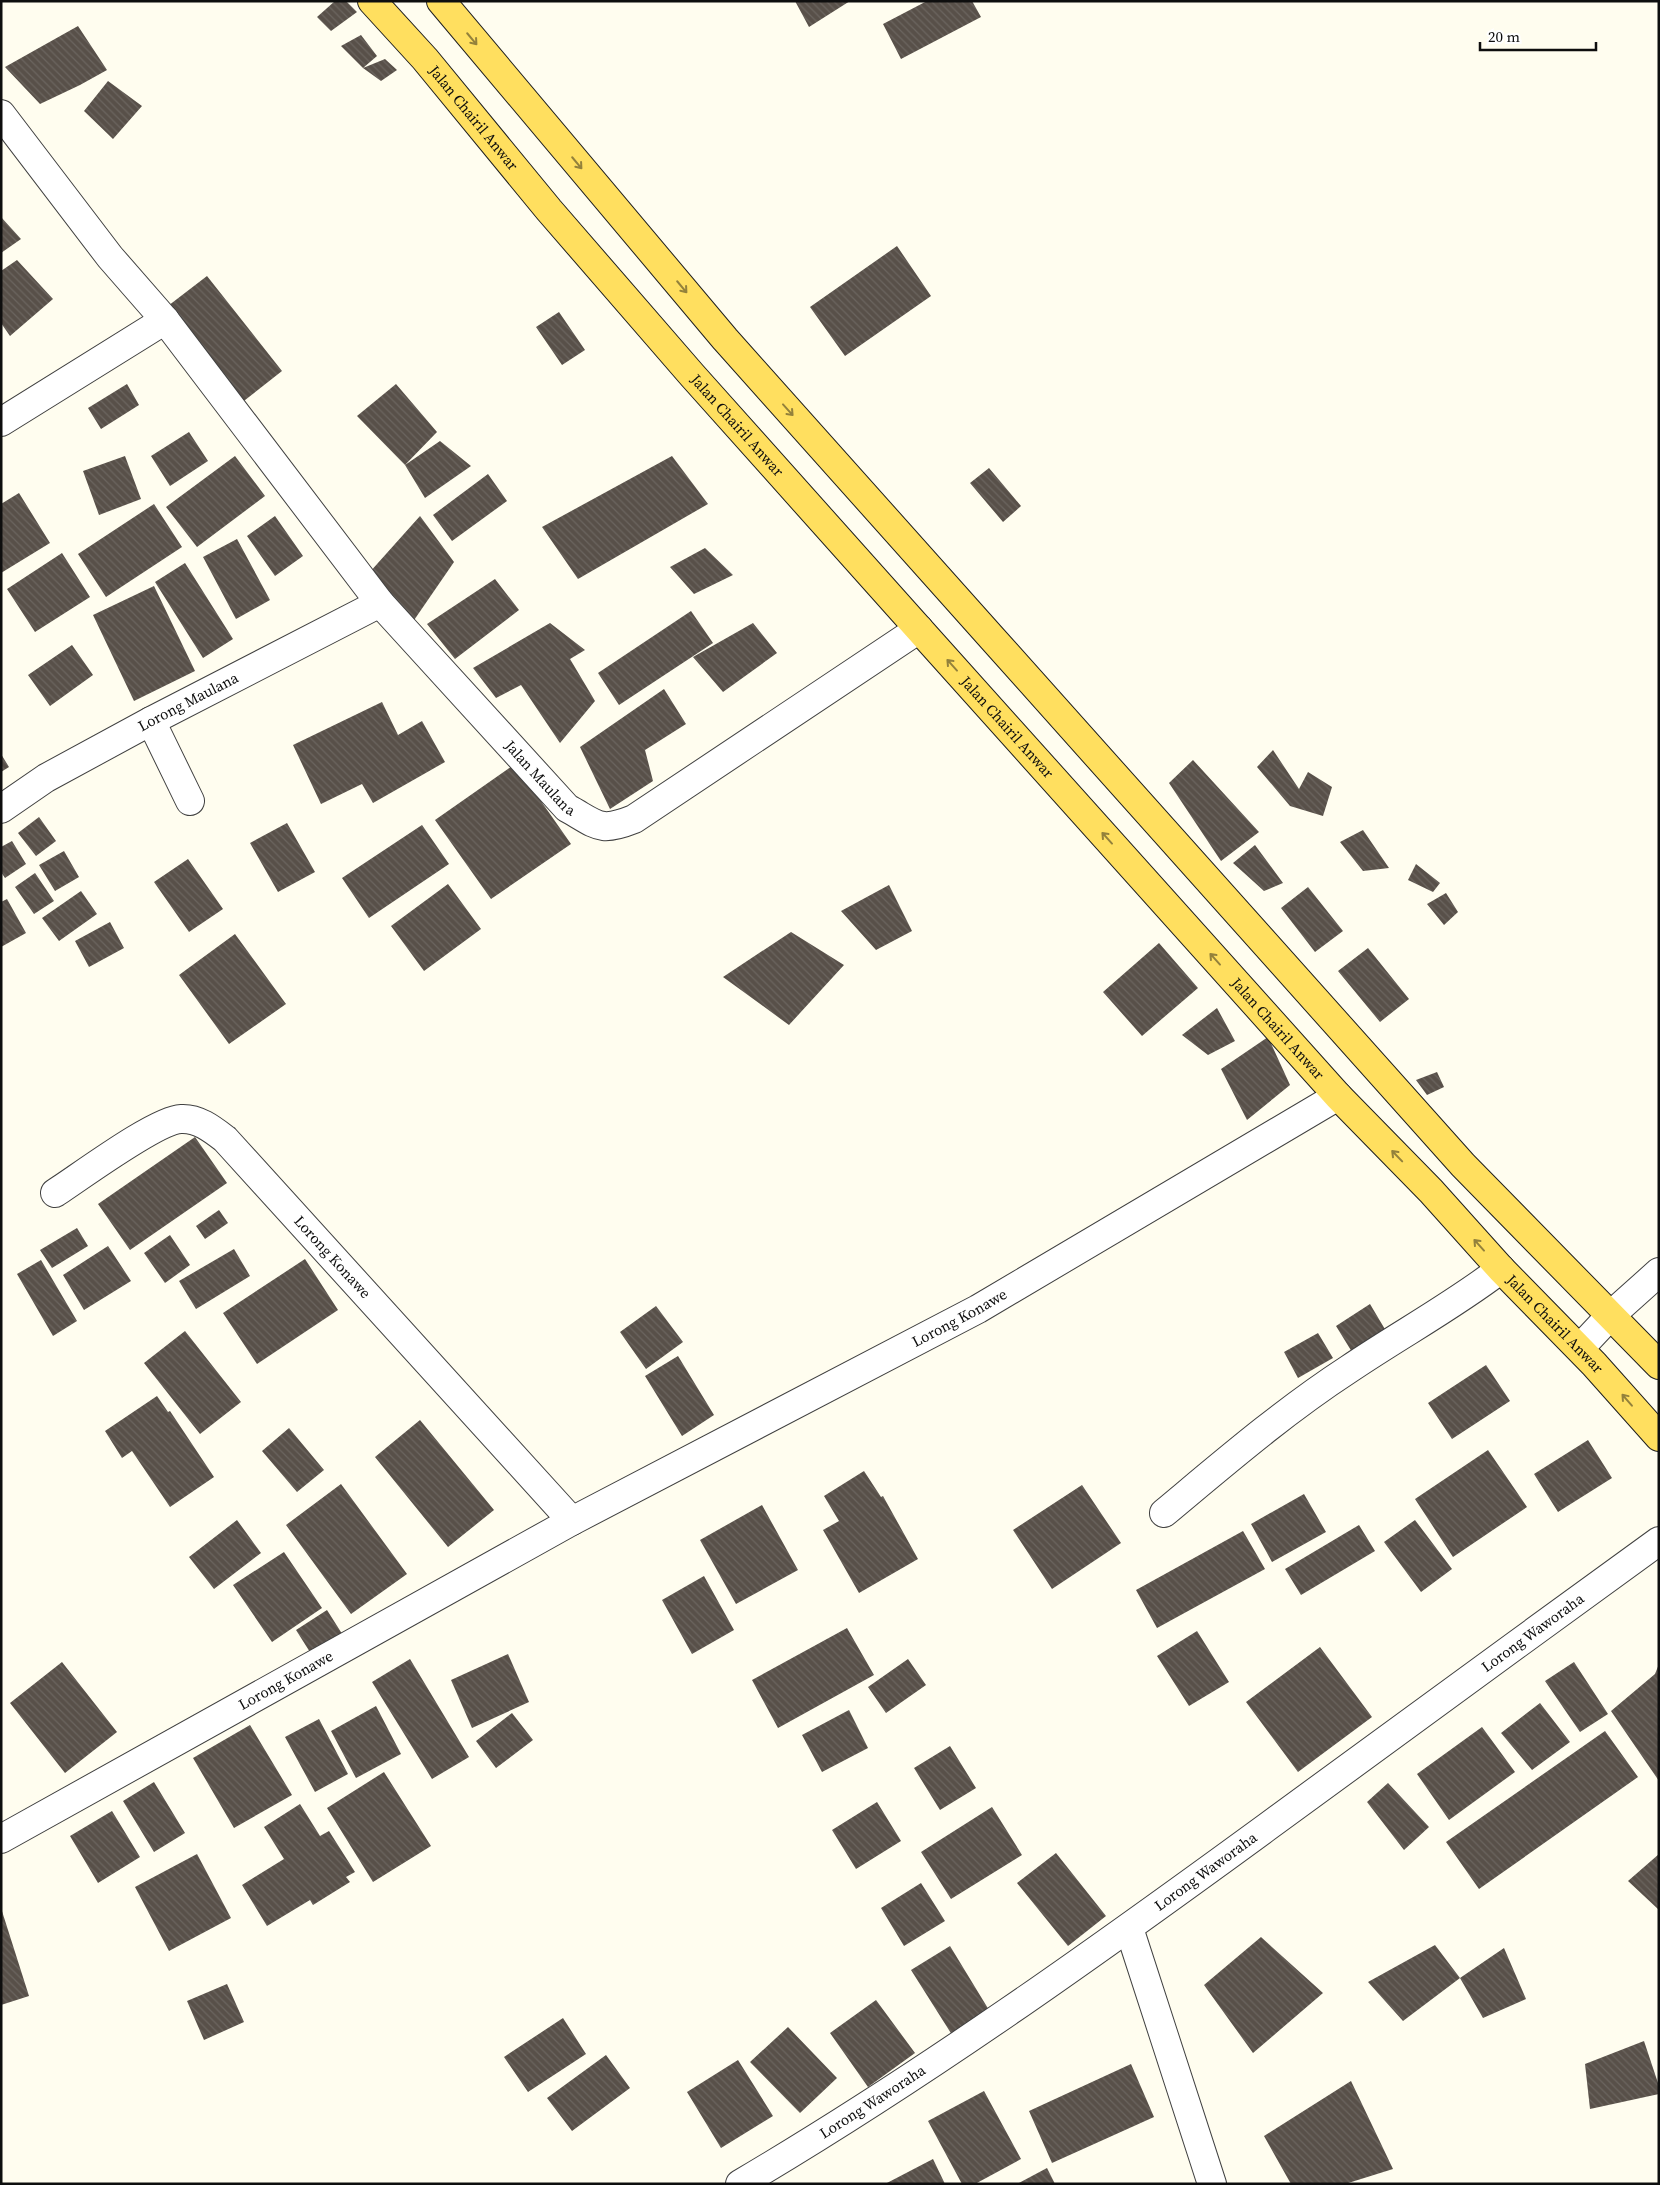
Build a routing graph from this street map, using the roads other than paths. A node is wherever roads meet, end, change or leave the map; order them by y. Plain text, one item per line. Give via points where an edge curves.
1 (372, 1) edge
2 (441, 1) edge
3 (1, 114) edge
4 (165, 320) junction
5 (1, 422) edge
6 (380, 603) junction
7 (919, 629) junction
8 (151, 721) junction
9 (190, 801) dead end
10 (1, 809) edge
11 (1338, 1096) junction
12 (55, 1193) dead end
13 (1501, 1269) junction
14 (1659, 1272) edge
15 (1611, 1315) junction
16 (1580, 1348) junction
17 (1659, 1364) edge
18 (1659, 1437) edge
19 (1164, 1513) dead end
20 (572, 1521) junction
21 (1659, 1541) edge
22 (1, 1840) edge
23 (1129, 1928) junction
24 (740, 2184) edge
25 (1212, 2184) edge

1 - 7 main road, Jalan Chairil Anwar via 425,59 548,210
2 -> 15 main road via 738,354 1463,1165
3 - 4 street, Jalan Maulana via 110,257
4 - 5 street
4 - 6 street, Jalan Maulana
6 - 7 street, Jalan Maulana via 567,808 603,827 634,819
6 - 8 street, Lorong Maulana
11 -> 7 main road, Jalan Chairil Anwar
8 - 9 street
8 - 10 street, Lorong Maulana via 46,778
13 -> 11 main road, Jalan Chairil Anwar via 1431,1191
11 - 20 street, Lorong Konawe via 978,1308
12 - 20 street, Lorong Konawe via 150,1131 179,1119 195,1120 214,1130
13 - 16 main road, Jalan Chairil Anwar
13 - 19 street via 1273,1423
14 - 15 street
15 - 16 street
15 - 17 main road
18 -> 16 main road, Jalan Chairil Anwar
20 - 22 street, Lorong Konawe
21 - 23 street, Lorong Waworaha
23 - 24 street, Lorong Waworaha via 946,2055
23 - 25 street

